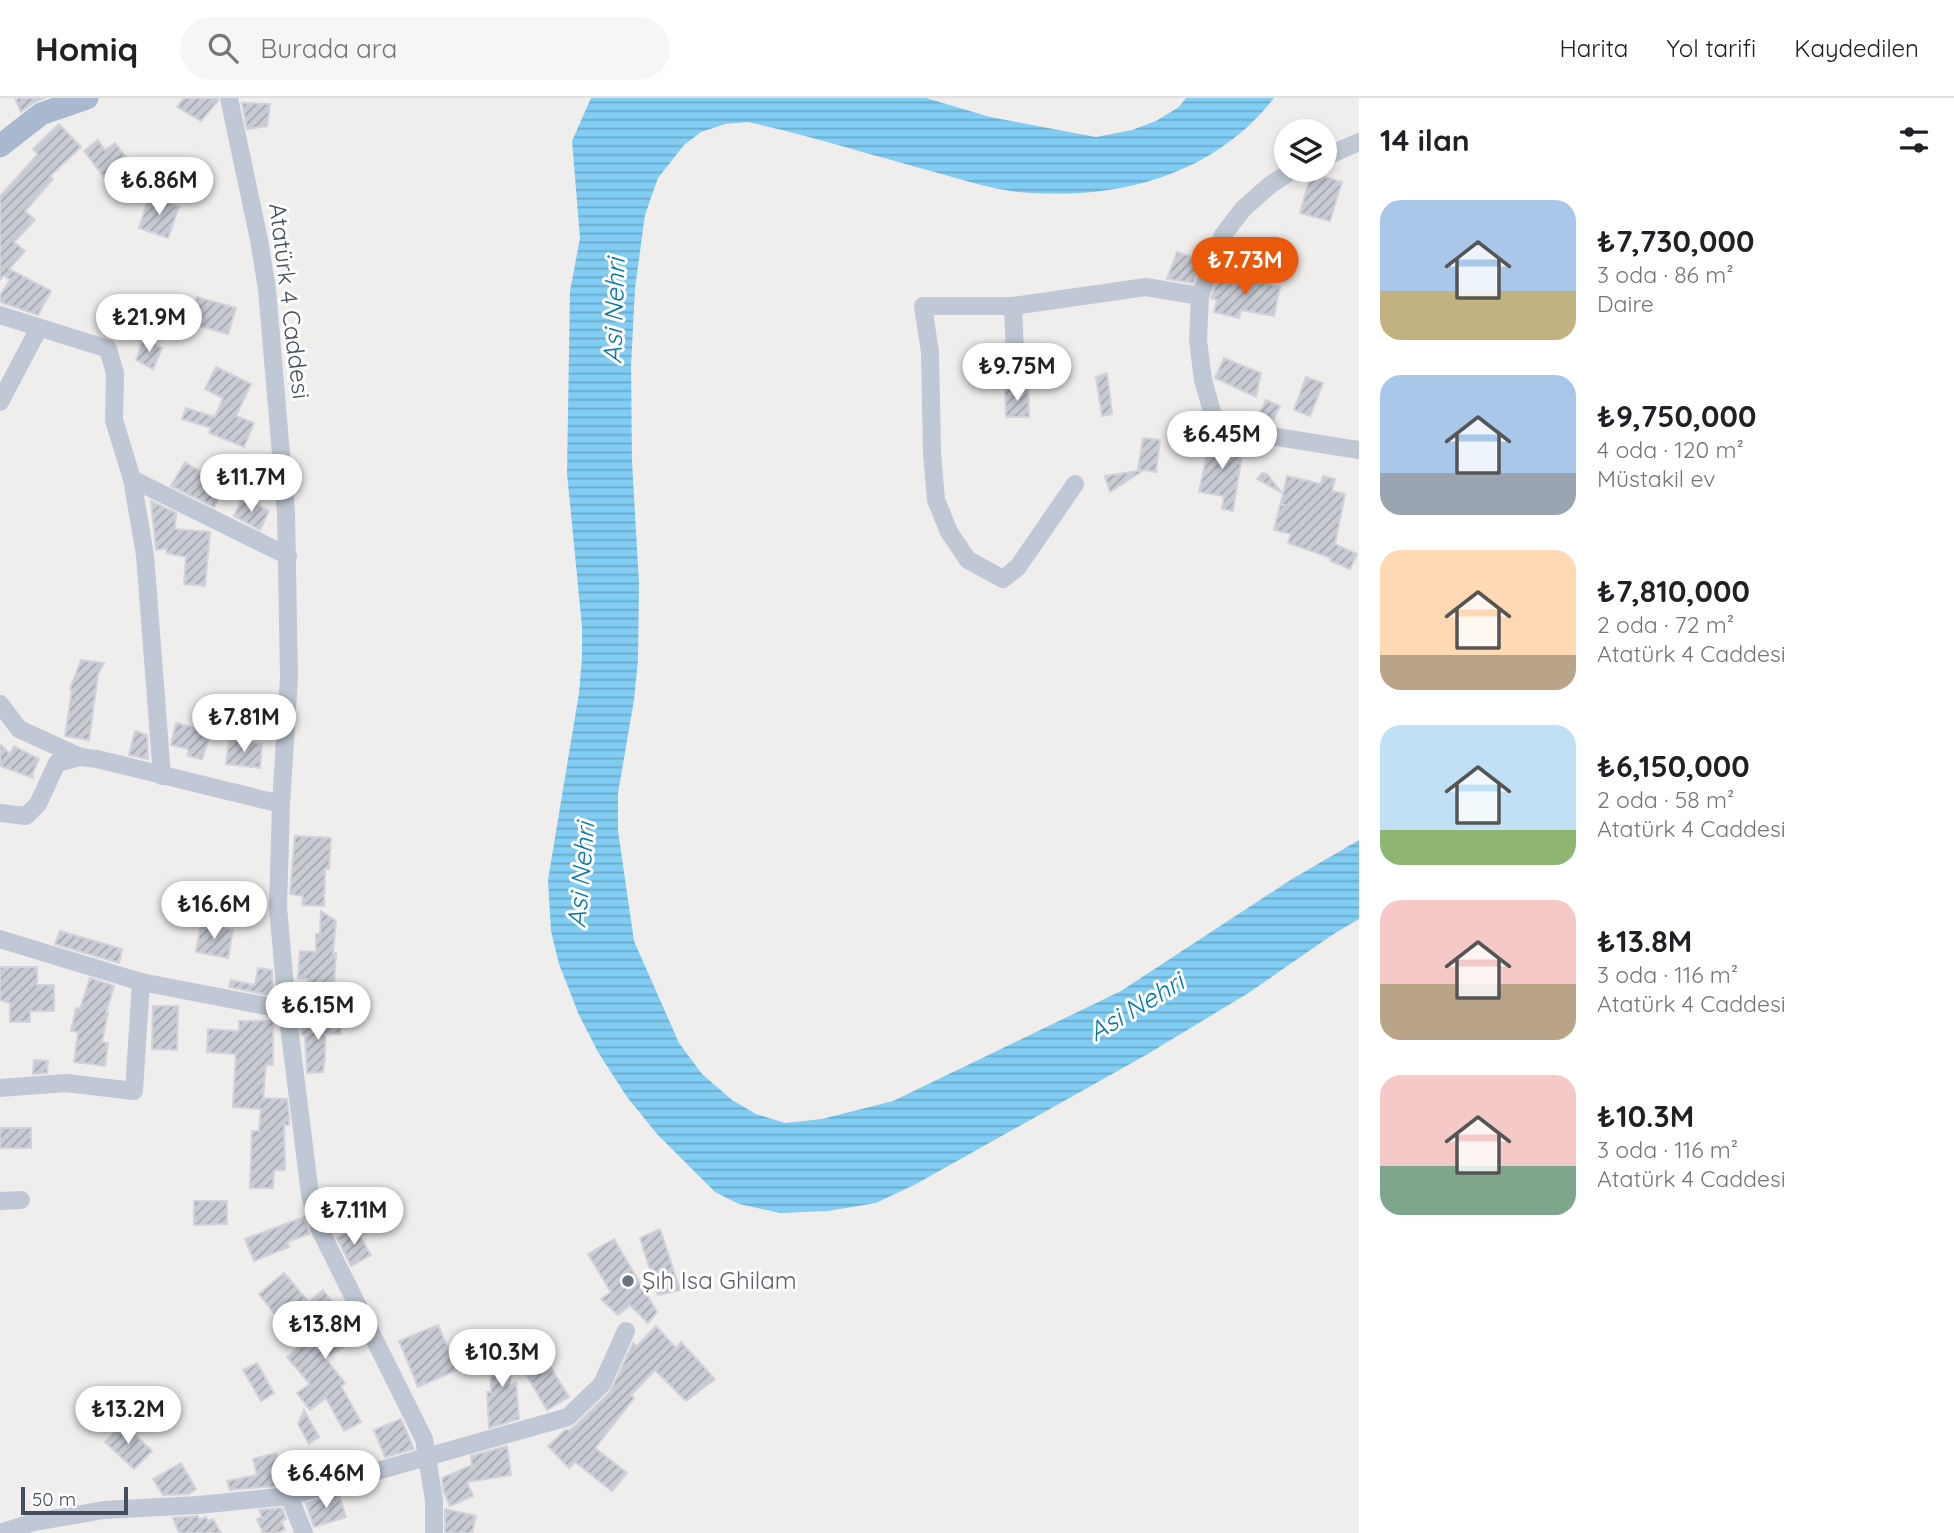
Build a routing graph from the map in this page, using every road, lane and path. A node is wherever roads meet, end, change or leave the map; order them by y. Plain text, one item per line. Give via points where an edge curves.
1 (87, 98) edge
2 (229, 98) edge
3 (1359, 142) edge
4 (0, 146) edge
5 (1337, 152) edge
6 (1274, 182) edge
7 (1200, 296) junction
8 (1013, 306) junction
9 (0, 315) edge
10 (39, 328) junction
11 (1016, 380) dead end
12 (0, 402) edge
13 (1359, 450) edge
14 (132, 479) junction
15 (1075, 484) dead end
16 (288, 556) junction
17 (0, 704) edge
18 (80, 757) junction
19 (162, 776) junction
20 (281, 804) junction
21 (0, 813) edge
22 (0, 939) edge
23 (141, 982) junction
24 (287, 1010) junction
25 (0, 1088) edge
26 (21, 1200) dead end
27 (0, 1201) edge
28 (626, 1331) dead end
29 (429, 1455) junction
30 (289, 1496) junction
31 (0, 1533) edge
32 (304, 1533) edge
33 (434, 1533) edge

1 - 4 main road via 41,114
2 - 16 street, Atatürk 4 Caddesi via 267,289
3 - 5 street
6 - 7 street via 1242,209 1223,235
7 - 8 street via 1146,287
7 - 13 street via 1198,340 1215,422 1239,431
8 - 11 street
8 - 15 street via 923,306 930,352 936,500 949,532 968,560 1003,579 1018,567
9 - 10 street
10 - 12 street
10 - 14 street via 108,349 115,373 114,420
14 - 16 street
14 - 19 street via 145,555
16 - 20 street, Atatürk 4 Caddesi via 289,677
17 - 18 street via 19,729
18 - 19 street
18 - 21 street via 57,763 38,804 26,816
19 - 20 street
20 - 24 street, Atatürk 4 Caddesi via 278,907
22 - 23 street
23 - 24 street
23 - 25 street via 134,1091 66,1083
24 - 29 street, Atatürk 4 Caddesi via 316,1219
26 - 27 street
28 - 29 street via 601,1384 568,1418
29 - 30 street
29 - 33 street, Atatürk 4 Caddesi
30 - 31 street via 104,1510
30 - 32 street

